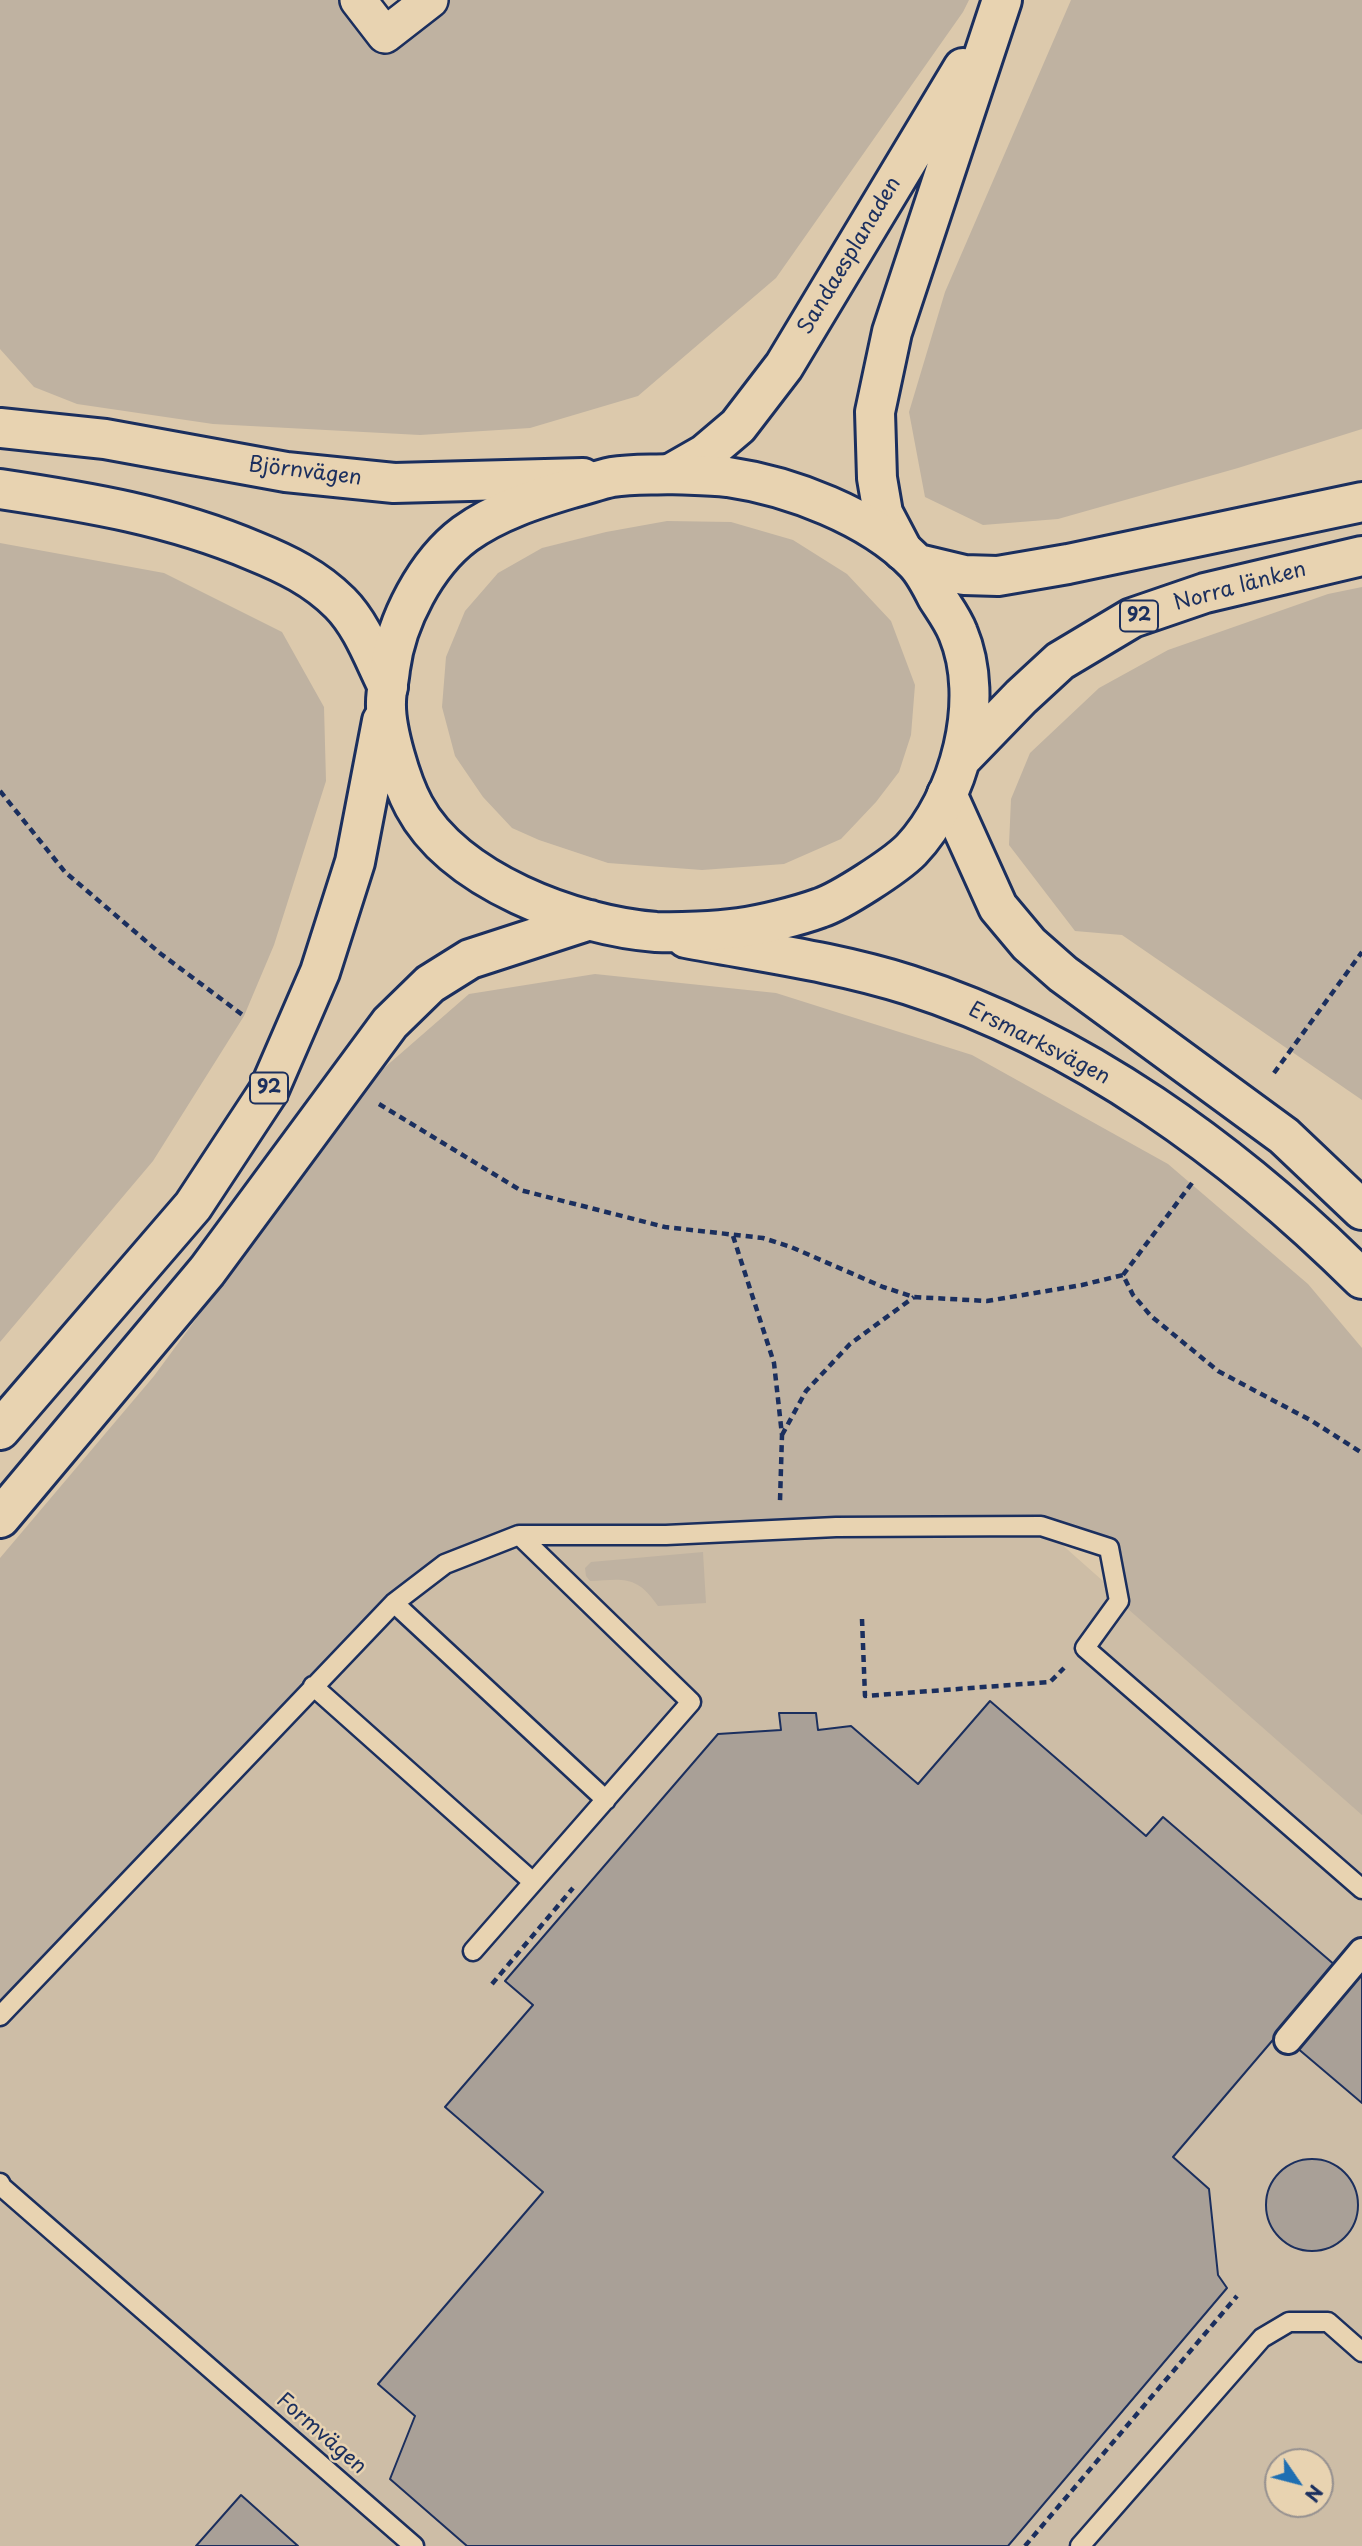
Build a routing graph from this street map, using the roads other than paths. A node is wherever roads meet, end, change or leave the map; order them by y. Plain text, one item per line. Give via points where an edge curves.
1 (358, 0) edge
2 (430, 0) edge
3 (1000, 5) edge
4 (0, 428) edge
5 (670, 474) junction
6 (613, 477) junction
7 (0, 489) edge
8 (1362, 502) edge
9 (1362, 556) edge
10 (910, 558) junction
11 (387, 696) junction
12 (954, 777) junction
13 (590, 920) junction
14 (657, 932) junction
15 (1362, 1210) edge
16 (1362, 1279) edge
17 (0, 1430) edge
18 (0, 1518) edge
19 (519, 1535) junction
20 (394, 1603) junction
21 (313, 1686) junction
22 (606, 1800) junction
23 (533, 1882) junction
24 (1362, 1889) edge
25 (473, 1951) dead end
26 (1362, 1952) edge
27 (0, 2016) edge
28 (1287, 2040) dead end
29 (0, 2183) edge
30 (1362, 2352) edge
31 (414, 2546) edge
32 (1080, 2546) edge

1 - 2 street via 385,34
3 - 5 main road, Sandaesplanaden via 785,366 738,426 705,454
3 - 10 main road, Sandaesplanaden via 892,332 876,412 877,478 883,513
4 - 6 main road, Björnvägen via 104,439 286,472 394,483
5 - 6 main road
5 - 10 main road via 727,477 786,490 853,516
6 - 11 main road via 537,498 463,536 426,576 404,615 392,655
7 - 11 main road via 153,516 215,534 291,566 342,606 359,630
8 - 10 main road via 998,576 964,575
9 - 12 main road, Norra länken / 92 via 1205,593 1132,618 1060,661 1021,697
10 - 12 main road, Sandaesplanaden via 958,633 967,667 968,729
11 - 13 main road via 397,762 414,807 442,843 471,868 522,897
11 - 17 main road, 92 via 355,862 320,972 268,1092 193,1206
12 - 14 main road via 926,833 908,853 823,907 740,928
12 - 15 main road via 998,907 1029,944 1063,974 1284,1136
13 - 14 main road
13 - 18 main road via 470,959 430,984 390,1023 207,1271
14 - 16 main road, Ersmarksvägen via 870,973 1022,1031 1166,1114 1252,1180
19 - 20 lane via 445,1564
19 - 22 lane via 691,1702
19 - 24 lane via 1041,1526 1109,1548 1119,1601 1085,1648
20 - 21 lane
20 - 22 lane
21 - 23 lane
21 - 27 lane
22 - 23 lane
23 - 25 lane
26 - 28 street
29 - 31 lane, Formvägen
30 - 32 lane via 1328,2322 1289,2322 1262,2338

